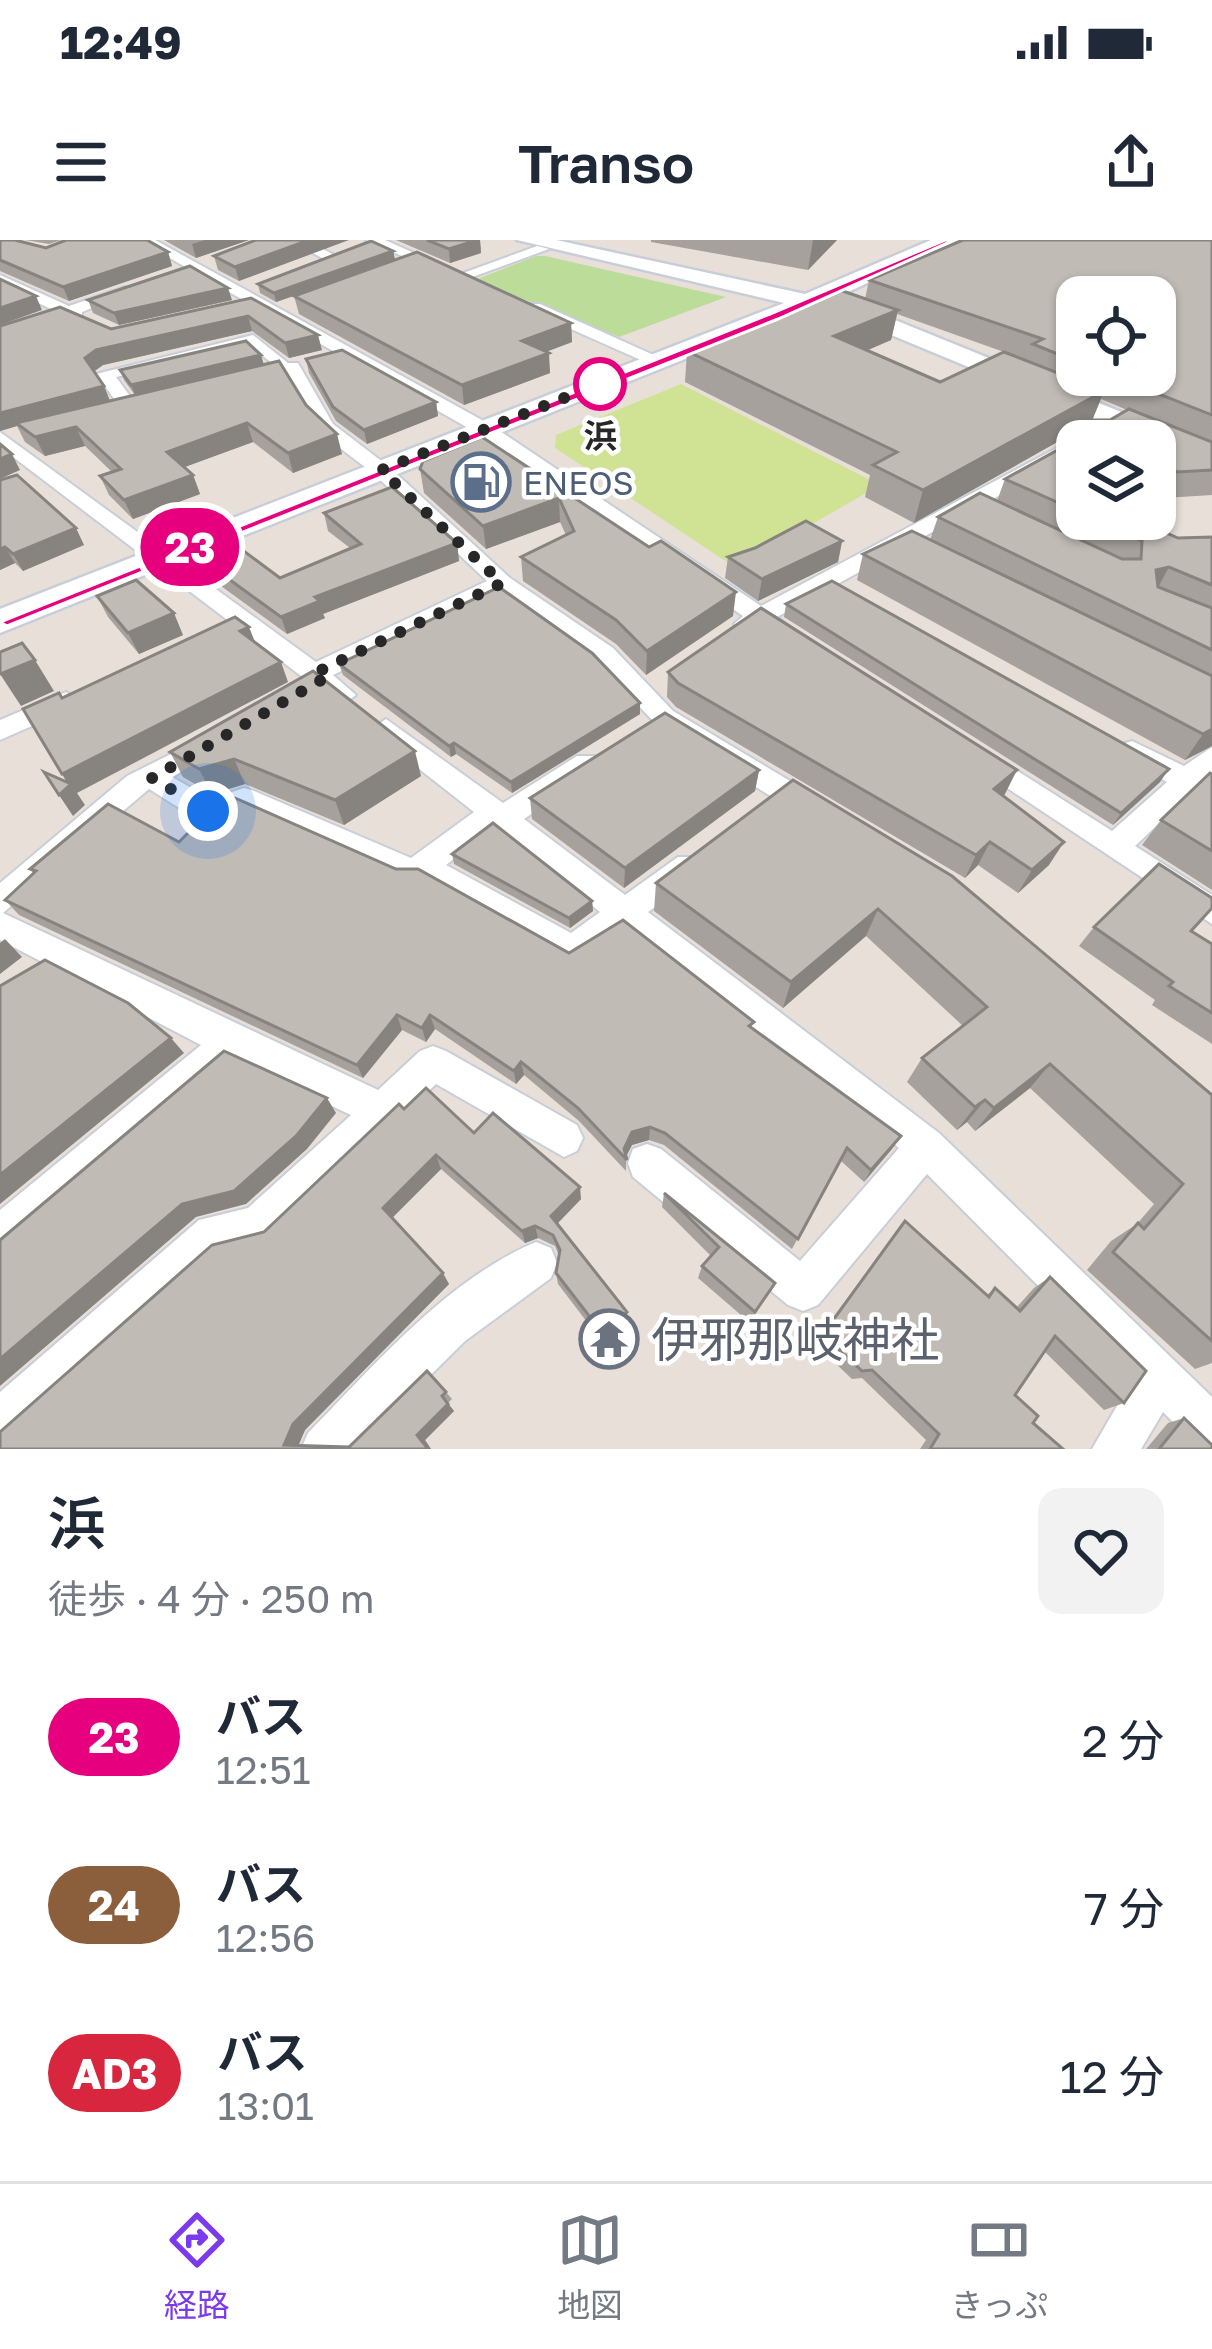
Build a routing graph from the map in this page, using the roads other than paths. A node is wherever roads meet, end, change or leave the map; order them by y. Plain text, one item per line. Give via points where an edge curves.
1 (145, 240) edge
2 (295, 240) edge
3 (374, 240) edge
4 (503, 240) edge
5 (949, 240) edge
6 (535, 244) edge
7 (331, 256) junction
8 (227, 257) edge
9 (421, 260) junction
10 (301, 268) edge
11 (399, 268) edge
12 (176, 275) edge
13 (463, 276) junction
14 (196, 278) junction
15 (0, 279) edge
16 (269, 280) edge
17 (494, 290) edge
18 (229, 295) junction
19 (152, 297) edge
20 (514, 298) edge
21 (808, 301) junction
22 (293, 306) edge
23 (263, 309) junction
24 (68, 312) junction
25 (100, 327) edge
26 (0, 335) edge
27 (346, 354) junction
28 (161, 361) junction
29 (658, 361) junction
30 (280, 370) junction
31 (174, 376) edge
32 (108, 412) edge
33 (1119, 420) edge
34 (484, 429) junction
35 (7, 437) edge
36 (1176, 444) edge
37 (1056, 459) edge
38 (1212, 459) edge
39 (381, 470) junction
40 (162, 559) junction
41 (502, 583) junction
42 (758, 616) junction
43 (0, 622) edge
44 (719, 642) edge
45 (817, 654) edge
46 (319, 676) junction
47 (93, 689) edge
48 (285, 701) edge
49 (0, 731) edge
50 (228, 734) edge
51 (1108, 737) edge
52 (956, 745) edge
53 (604, 753) edge
54 (1212, 758) edge
55 (152, 778) junction
56 (1201, 788) edge
57 (783, 791) junction
58 (497, 816) junction
59 (749, 818) edge
60 (837, 823) edge
61 (716, 844) edge
62 (1114, 848) junction
63 (422, 866) junction
64 (0, 901) edge
65 (625, 911) junction
66 (1212, 911) edge
67 (0, 925) edge
68 (56, 956) junction
69 (19, 984) edge
70 (231, 1042) junction
71 (381, 1109) junction
72 (564, 1138) dead end
73 (926, 1146) junction
74 (647, 1163) dead end
75 (0, 1236) edge
76 (536, 1263) dead end
77 (1159, 1377) junction
78 (0, 1422) edge
79 (1212, 1430) edge
80 (324, 1449) edge
81 (1115, 1449) edge

1 - 14 street
2 - 7 street
3 - 7 street
3 - 9 street
4 - 6 street
5 - 21 street
6 - 13 street
6 - 21 street
7 - 10 street
8 - 14 street
9 - 11 street
9 - 13 street
12 - 14 street
13 - 17 street
14 - 18 street
15 - 24 street
16 - 18 street
18 - 23 street
19 - 24 street via 134,289
20 - 29 street
21 - 29 street
21 - 33 street via 855,311
22 - 23 street
23 - 27 street
24 - 25 street
24 - 26 street
27 - 30 street
27 - 34 street
28 - 30 street via 253,340
28 - 31 street
28 - 32 street via 105,374 139,404
29 - 34 street
30 - 39 street via 326,428
34 - 39 street
34 - 42 street
35 - 40 street via 33,477
36 - 38 street
37 - 42 street via 915,548
39 - 40 street
39 - 41 street
40 - 43 street
40 - 46 street via 231,627
41 - 46 street
41 - 57 street via 652,689 654,723
42 - 44 street
42 - 45 street
46 - 48 street
46 - 58 street
47 - 49 street
50 - 55 street
51 - 56 street
52 - 62 street
53 - 58 street
54 - 56 street
55 - 63 street via 208,811 244,799 414,872
55 - 64 street
56 - 62 street
57 - 59 street
57 - 60 street
58 - 63 street
58 - 65 street
61 - 65 street
62 - 66 street
63 - 65 street via 572,950
65 - 73 street
67 - 68 street
68 - 69 street
68 - 70 street
70 - 71 street
70 - 75 street
71 - 72 street via 433,1063
71 - 78 street via 258,1226 213,1234
73 - 74 street via 803,1290
73 - 77 street
76 - 80 street via 487,1293
77 - 79 street
77 - 81 street

